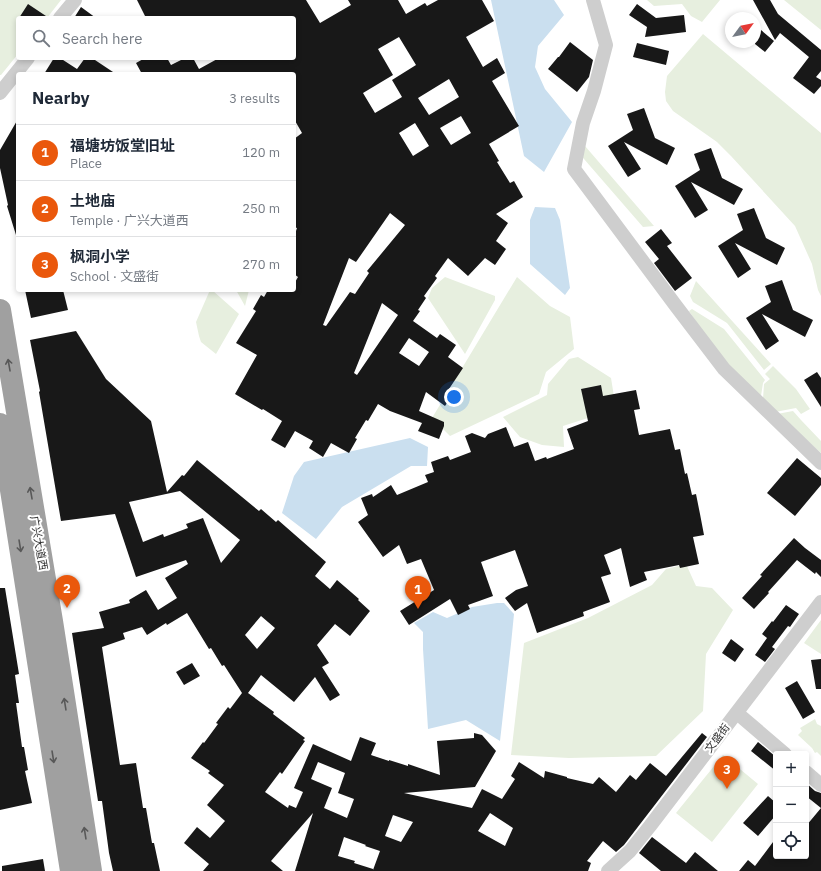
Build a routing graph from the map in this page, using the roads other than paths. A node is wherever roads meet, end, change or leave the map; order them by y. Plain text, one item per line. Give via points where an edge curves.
1 (75, 0) edge
2 (593, 0) edge
3 (62, 16) edge
4 (26, 60) edge
5 (16, 72) edge
6 (16, 72) edge
7 (3, 88) edge
8 (0, 310) edge
9 (0, 424) edge
10 (821, 463) edge
11 (821, 602) edge
12 (736, 713) junction
13 (781, 751) edge
14 (809, 775) edge
15 (821, 785) edge
16 (71, 871) edge
17 (91, 871) edge
18 (608, 871) edge

1 - 3 street
2 - 10 street via 606,46 583,123 574,169 724,369
4 - 6 street
5 - 7 street
17 -> 8 highway, 广兴大道西
9 -> 16 highway, 广兴大道西
11 - 12 street, 文盛街
12 - 13 street
12 - 18 street, 文盛街 via 630,851
14 - 15 street

